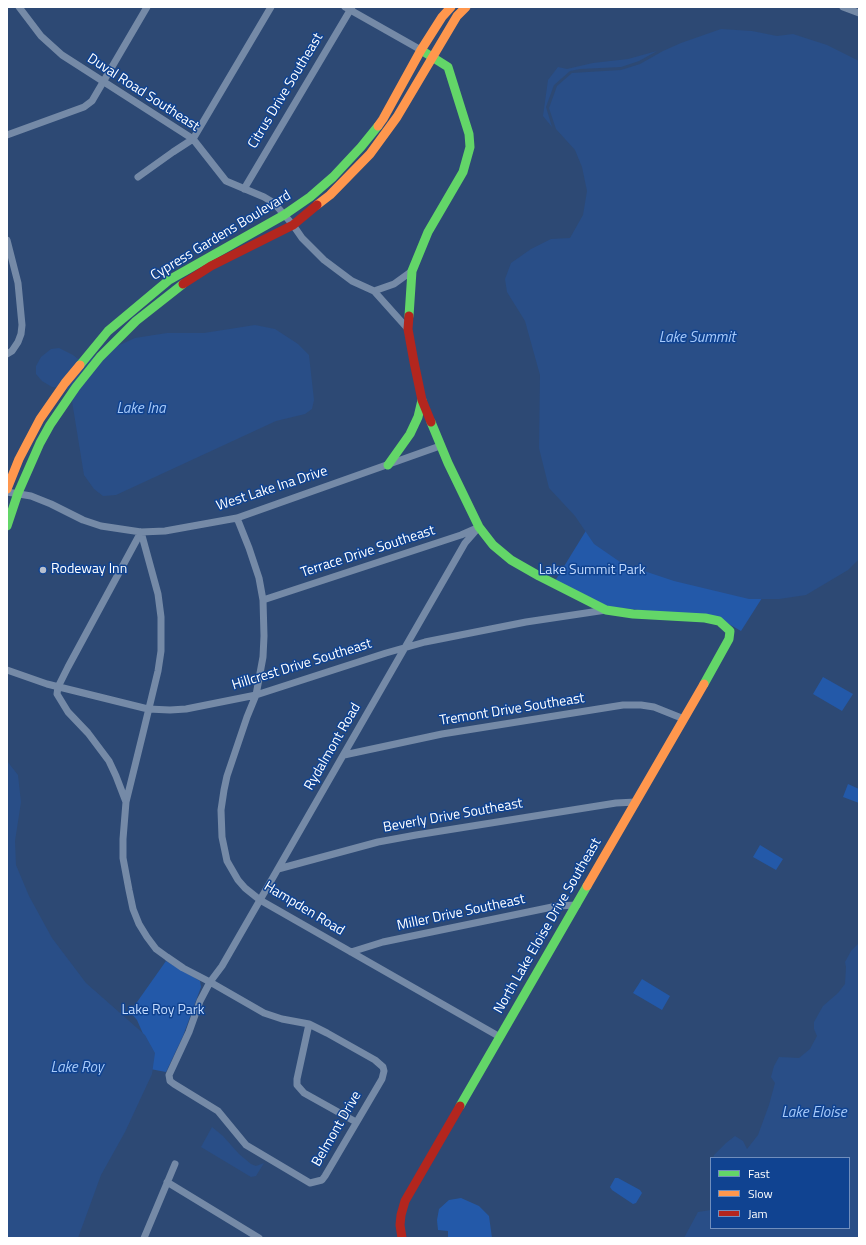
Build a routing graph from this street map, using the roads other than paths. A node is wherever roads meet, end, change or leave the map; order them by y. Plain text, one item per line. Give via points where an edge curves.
1 (19, 7) edge
2 (147, 7) edge
3 (271, 7) edge
4 (451, 7) edge
5 (466, 7) edge
6 (843, 7) edge
7 (349, 8) edge
8 (859, 13) edge
9 (421, 50) junction
10 (432, 57) junction
11 (104, 82) junction
12 (7, 135) edge
13 (193, 139) junction
14 (138, 177) dead end
15 (244, 189) junction
16 (284, 215) junction
17 (293, 224) junction
18 (7, 240) edge
19 (412, 271) junction
20 (374, 291) junction
21 (408, 329) junction
22 (7, 354) edge
23 (422, 400) junction
24 (440, 446) junction
25 (388, 465) junction
26 (7, 488) edge
27 (7, 492) edge
28 (18, 493) junction
29 (236, 518) junction
30 (7, 526) edge
31 (479, 527) junction
32 (141, 532) junction
33 (263, 600) junction
34 (606, 610) junction
35 (405, 648) junction
36 (7, 670) edge
37 (58, 687) junction
38 (256, 695) junction
39 (148, 709) junction
40 (684, 719) junction
41 (344, 755) junction
42 (126, 802) junction
43 (636, 802) junction
44 (278, 869) junction
45 (260, 900) junction
46 (577, 905) junction
47 (351, 952) junction
48 (210, 982) junction
49 (309, 1024) junction
50 (500, 1037) junction
51 (180, 1051) joint
52 (356, 1122) junction
53 (175, 1164) dead end
54 (167, 1182) junction
55 (144, 1238) edge
56 (258, 1238) edge
57 (402, 1238) edge

1 - 11 street, Duval Road Southeast via 32,26 52,47
2 - 11 street
3 - 13 street
4 - 9 street, Cypress Gardens Boulevard
5 - 10 street, Cypress Gardens Boulevard via 457,16
6 - 8 street
7 - 9 street
7 - 15 street, Citrus Drive Southeast
9 - 10 street
9 - 16 street, Cypress Gardens Boulevard via 383,119 361,147 333,177
10 - 17 street, Cypress Gardens Boulevard via 397,118 370,154 330,195
10 - 19 street via 448,67 469,134 470,147 462,172 428,232
11 - 12 street via 92,101 84,107
11 - 13 street, Duval Road Southeast
13 - 14 street
13 - 15 street, Duval Road Southeast via 226,181
15 - 16 street, Duval Road Southeast via 269,200
16 - 17 street, Duval Road Southeast
16 - 26 street, Cypress Gardens Boulevard via 169,280 108,331 65,383 40,419
17 - 20 street, Duval Road Southeast via 312,248 335,270
17 - 28 street, Cypress Gardens Boulevard via 211,266 177,288 136,321 100,357 76,387 40,443
18 - 22 street via 18,283 22,325 18,342
19 - 20 street via 394,284
19 - 21 street
20 - 21 street
21 - 23 street
23 - 24 street
23 - 25 street via 418,418 410,434
24 - 25 street, West Lake Ina Drive
24 - 31 street
25 - 29 street, West Lake Ina Drive
27 - 28 street, West Lake Ina Drive
28 - 30 street, Cypress Gardens Boulevard
28 - 32 street, West Lake Ina Drive via 51,504 92,523
29 - 32 street, West Lake Ina Drive via 179,529
29 - 33 street, Hampden Road via 259,578
31 - 33 street, Terrace Drive Southeast
31 - 34 street via 493,545 511,560
31 - 35 street, Rydalmont Road via 465,543
32 - 37 street
32 - 39 street, Belmont Drive via 158,594 162,641
33 - 38 street, Hampden Road via 264,642
34 - 35 street, Hillcrest Drive Southeast via 526,622
34 - 40 street, North Lake Eloise Drive Southeast via 705,618 719,621 730,631 724,649
35 - 38 street, Hillcrest Drive Southeast
35 - 41 street, Rydalmont Road
36 - 37 street, Hillcrest Drive Southeast
37 - 39 street, Hillcrest Drive Southeast
37 - 42 street via 57,694 64,707 110,761
38 - 39 street, Hillcrest Drive Southeast via 186,709
38 - 45 street, Hampden Road via 227,776 222,804 222,826 225,855 232,873
39 - 42 street, Belmont Drive
40 - 41 street, Tremont Drive Southeast via 654,707 624,705 442,734
40 - 43 street, North Lake Eloise Drive Southeast
41 - 44 street, Rydalmont Road
42 - 48 street, Belmont Drive via 123,858 134,909 140,924 147,937 163,955
43 - 44 street, Beverly Drive Southeast via 616,803 378,842
43 - 46 street, North Lake Eloise Drive Southeast
44 - 45 street, Rydalmont Road
45 - 47 street, Hampden Road
45 - 48 street, Rydalmont Road
46 - 47 street, Miller Drive Southeast via 549,908 383,942
46 - 50 street, North Lake Eloise Drive Southeast
47 - 50 street, Hampden Road
48 - 49 street, Belmont Drive via 264,1013
48 - 51 street, Rydalmont Road
49 - 52 street via 297,1085 304,1093
49 - 52 street, Belmont Drive via 376,1060 384,1071 382,1079
50 - 57 street, North Lake Eloise Drive Southeast via 405,1201 400,1215
51 - 52 street, Belmont Drive via 169,1075 170,1081 218,1111 250,1149 310,1183 322,1180
53 - 54 street
54 - 55 street
54 - 56 street

